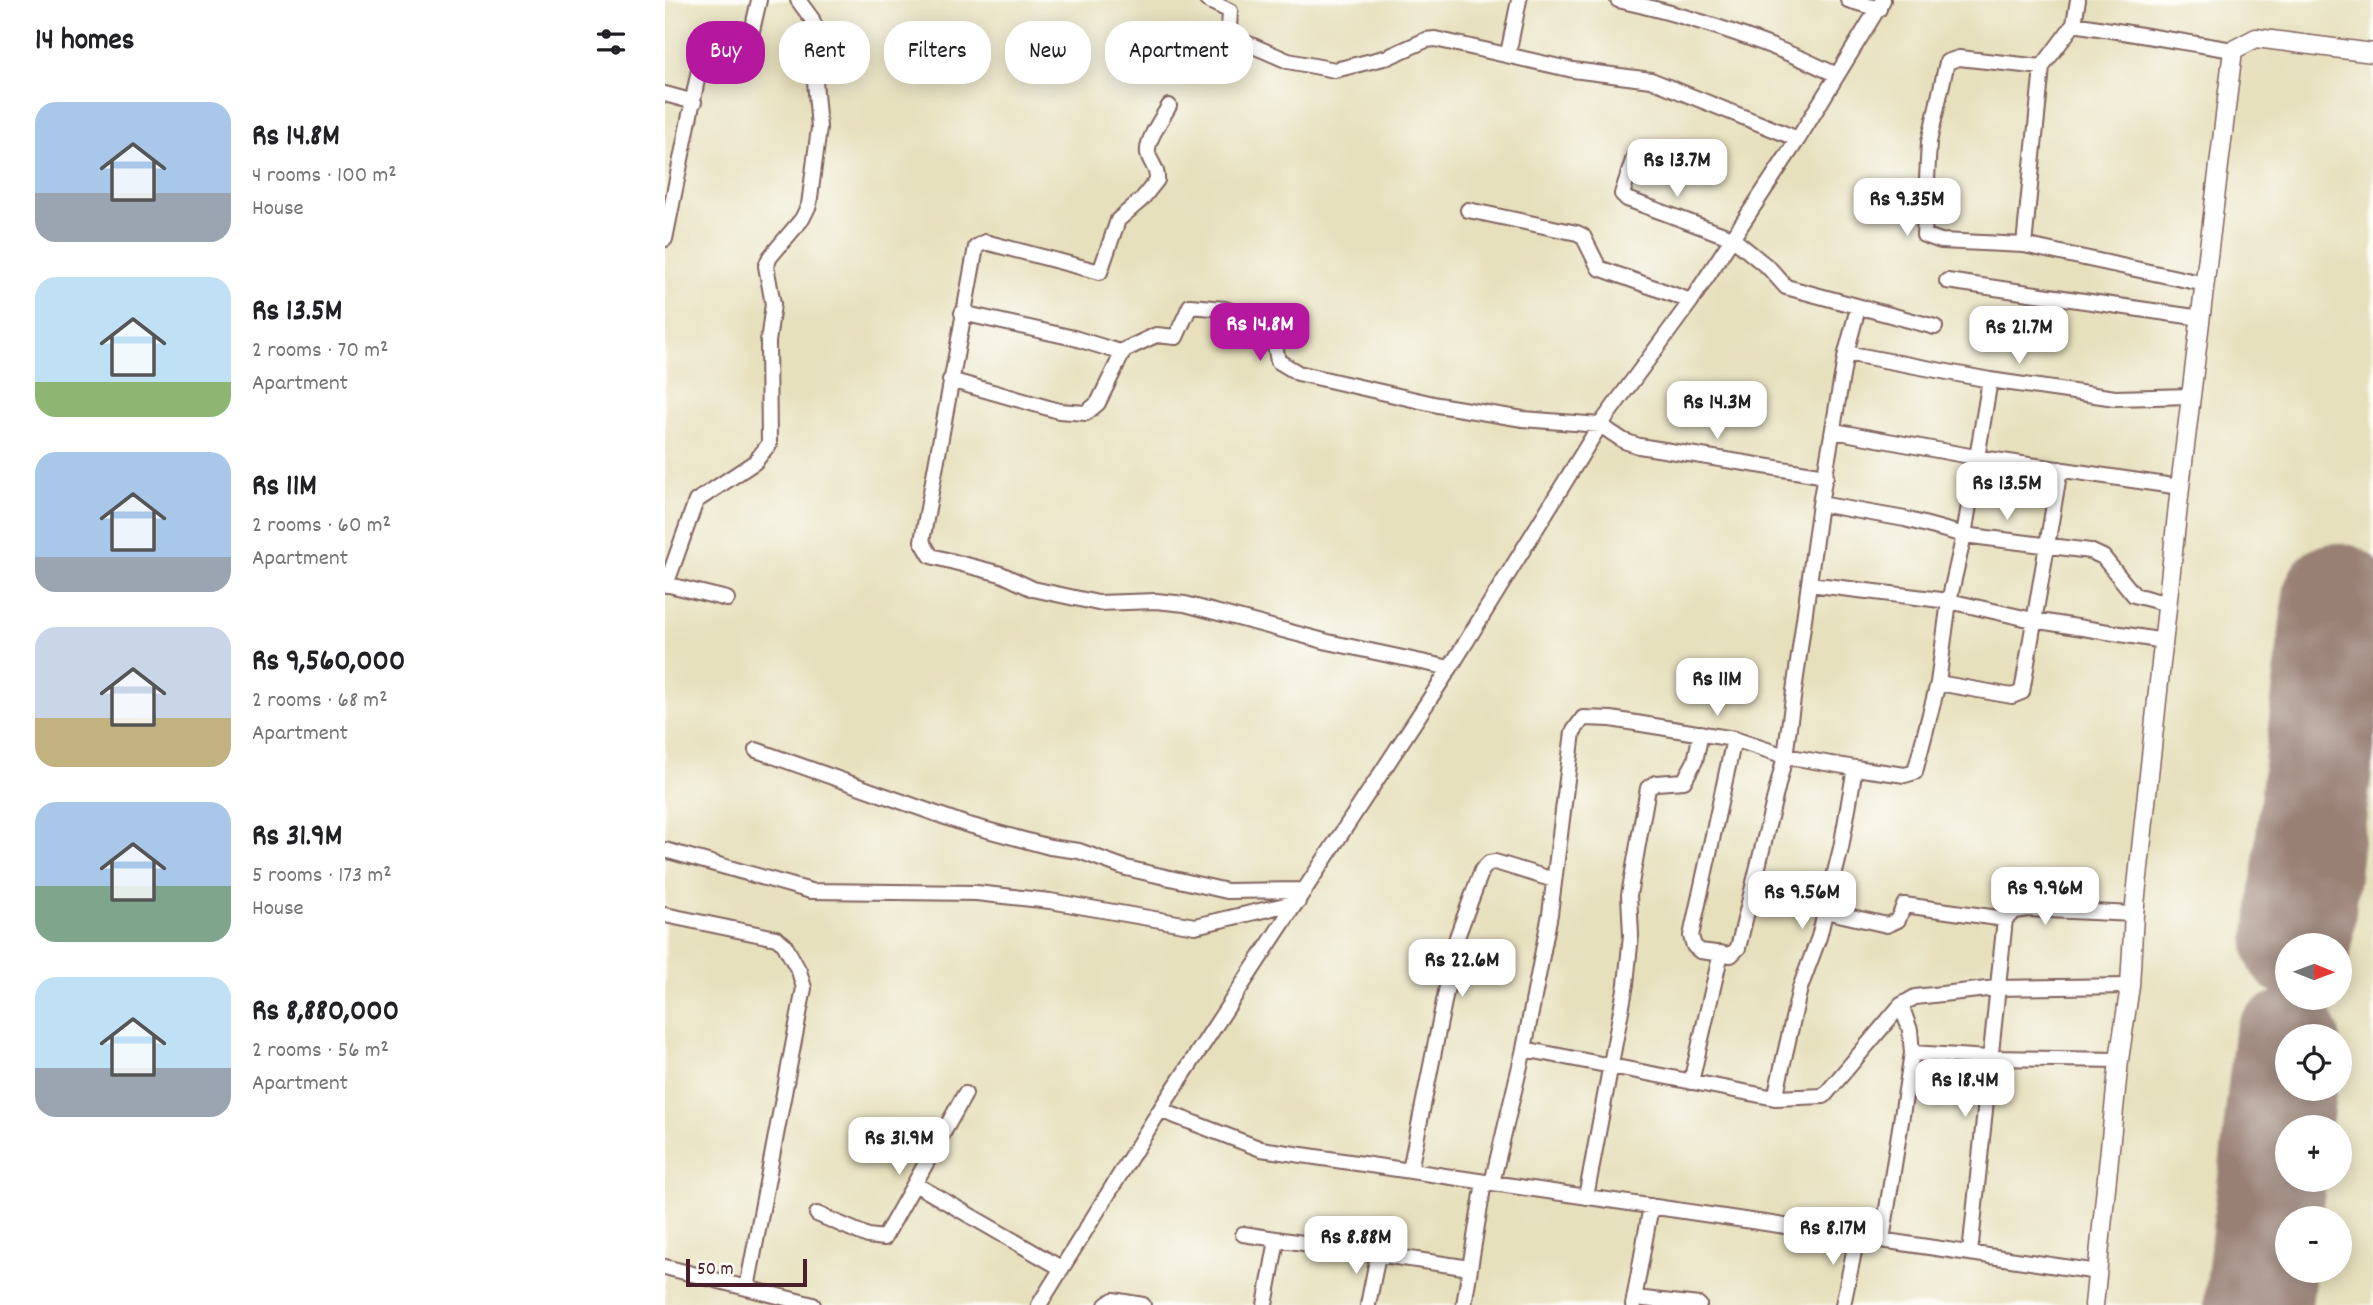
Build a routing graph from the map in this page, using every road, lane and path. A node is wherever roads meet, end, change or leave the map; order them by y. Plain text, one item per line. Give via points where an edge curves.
1 (759, 0) edge
2 (798, 0) edge
3 (1207, 0) edge
4 (1518, 0) edge
5 (1618, 0) edge
6 (1848, 0) edge
7 (2078, 0) edge
8 (1881, 4) edge
9 (2074, 24) junction
10 (2233, 50) junction
11 (2373, 53) edge
12 (1508, 54) junction
13 (2042, 67) junction
14 (1837, 75) junction
15 (665, 94) edge
16 (694, 102) junction
17 (1168, 106) dead end
18 (1798, 139) junction
19 (1635, 154) dead end
20 (669, 201) edge
21 (1468, 210) dead end
22 (1732, 238) junction
23 (665, 239) edge
24 (2024, 245) junction
25 (1947, 281) dead end
26 (2205, 284) junction
27 (1691, 300) junction
28 (1858, 308) junction
29 (962, 313) junction
30 (2201, 318) junction
31 (1935, 327) dead end
32 (1123, 352) junction
33 (1846, 353) junction
34 (950, 380) junction
35 (1990, 380) junction
36 (2192, 396) junction
37 (1601, 425) junction
38 (1834, 431) junction
39 (1975, 457) junction
40 (2060, 469) junction
41 (1826, 476) junction
42 (2180, 487) junction
43 (1820, 504) junction
44 (1964, 535) junction
45 (2047, 544) junction
46 (666, 584) edge
47 (1809, 584) junction
48 (727, 599) dead end
49 (1949, 601) junction
50 (2168, 604) junction
51 (2033, 620) junction
52 (2164, 641) junction
53 (1450, 668) junction
54 (1938, 683) junction
55 (1701, 733) junction
56 (1734, 738) junction
57 (756, 750) dead end
58 (1785, 756) junction
59 (1855, 768) junction
60 (665, 850) edge
61 (1554, 880) junction
62 (1301, 896) junction
63 (1825, 911) junction
64 (2134, 914) junction
65 (665, 915) edge
66 (2005, 919) junction
67 (1721, 954) junction
68 (2130, 986) junction
69 (1996, 988) junction
70 (1901, 1005) junction
71 (1524, 1049) junction
72 (1912, 1053) junction
73 (1989, 1058) junction
74 (2119, 1060) junction
75 (1609, 1067) junction
76 (1691, 1082) junction
77 (965, 1094) dead end
78 (1775, 1098) junction
79 (1160, 1110) junction
80 (1409, 1170) junction
81 (1488, 1182) junction
82 (915, 1184) junction
83 (1586, 1197) junction
84 (1651, 1206) junction
85 (817, 1214) dead end
86 (1243, 1234) dead end
87 (1857, 1237) junction
88 (1277, 1240) junction
89 (1882, 1240) junction
90 (1970, 1253) junction
91 (1378, 1255) junction
92 (665, 1268) edge
93 (1061, 1268) junction
94 (1470, 1268) junction
95 (2098, 1272) junction
96 (747, 1288) junction
97 (1634, 1302) edge
98 (813, 1305) edge
99 (1039, 1305) edge
100 (1106, 1305) edge
101 (1143, 1305) edge
102 (1265, 1305) edge
103 (1368, 1305) edge
104 (1464, 1305) edge
105 (1699, 1305) edge
106 (1843, 1305) edge
107 (2094, 1305) edge

1 - 16 street via 751,35 715,30 706,35
2 - 46 street via 812,19 821,44 815,81 819,128 809,205 766,266 773,304 768,342 769,444 755,462 696,500
3 - 12 street via 1230,10 1229,28 1235,38 1288,61 1322,68 1357,66 1426,40
4 - 12 street
5 - 14 street via 1746,36
6 - 8 street
7 - 9 street
8 - 14 street
9 - 10 street
9 - 13 street
10 - 11 street via 2256,38
10 - 26 street
12 - 18 street via 1573,70 1651,80
13 - 24 street
13 - 24 street via 1949,60 1929,142 1924,235 1941,241
14 - 18 street
15 - 16 street
16 - 20 street
17 - 29 street via 1149,145 1157,180 1118,220 1102,270 1086,271 979,243
18 - 22 street
19 - 22 street via 1622,186 1623,197
20 - 23 street
21 - 27 street via 1577,233 1599,268
22 - 27 street
22 - 28 street via 1786,287
24 - 26 street
25 - 30 street
26 - 30 street
27 - 37 street
28 - 31 street
28 - 33 street
29 - 32 street
29 - 34 street
30 - 36 street
32 - 34 street via 1098,403 1086,413 1059,411
32 - 37 street via 1156,335 1176,337 1190,306 1215,307 1271,324 1278,361 1297,373 1438,405 1523,419
33 - 35 street
33 - 38 street
34 - 53 street via 922,541 928,554 1001,574 1033,589 1098,603 1185,604
35 - 36 street via 2115,398
35 - 39 street
36 - 42 street
37 - 41 street via 1639,446
37 - 53 street
38 - 39 street
38 - 41 street
39 - 40 street
39 - 44 street
40 - 42 street
40 - 45 street
41 - 43 street
42 - 50 street
43 - 44 street
43 - 47 street
44 - 45 street
44 - 49 street
45 - 50 street via 2103,557 2134,595
45 - 51 street
46 - 48 street
47 - 49 street
47 - 58 street
49 - 51 street
49 - 54 street
50 - 52 street
51 - 52 street
51 - 54 street via 2024,688 2019,694
52 - 64 street
53 - 62 street
54 - 59 street via 1915,772 1905,775
55 - 56 street
55 - 61 street via 1588,717 1577,724
55 - 75 street via 1695,761 1684,781 1648,788 1629,895 1626,984
56 - 58 street
56 - 67 street via 1691,936 1697,949
57 - 62 street via 965,824 1079,851 1126,868 1227,891
58 - 59 street
58 - 67 street via 1738,948 1731,955
59 - 63 street
60 - 62 street via 811,891 976,893 1195,926
61 - 71 street
61 - 80 street via 1495,862 1482,870 1457,937
62 - 79 street
63 - 66 street via 1887,925 1898,920 1905,905
63 - 78 street via 1800,988
64 - 66 street via 2028,909
64 - 68 street
65 - 96 street via 776,938 784,944 803,982
66 - 69 street
67 - 76 street
68 - 69 street
68 - 74 street
69 - 70 street via 1915,997
69 - 73 street
70 - 72 street
70 - 78 street via 1823,1096
71 - 75 street
71 - 81 street
72 - 73 street
72 - 89 street
73 - 74 street
73 - 90 street
74 - 95 street
75 - 76 street
75 - 83 street
76 - 78 street
77 - 82 street
79 - 80 street via 1261,1149
79 - 93 street
80 - 81 street
81 - 83 street
81 - 94 street
82 - 85 street via 882,1238
82 - 93 street
83 - 84 street
84 - 87 street
84 - 97 street
86 - 88 street
87 - 89 street
87 - 106 street
88 - 91 street
88 - 102 street
89 - 90 street
90 - 95 street
91 - 94 street
91 - 103 street
92 - 96 street
93 - 99 street
94 - 104 street
95 - 107 street
96 - 98 street
97 - 105 street
100 - 101 street via 1113,1300

